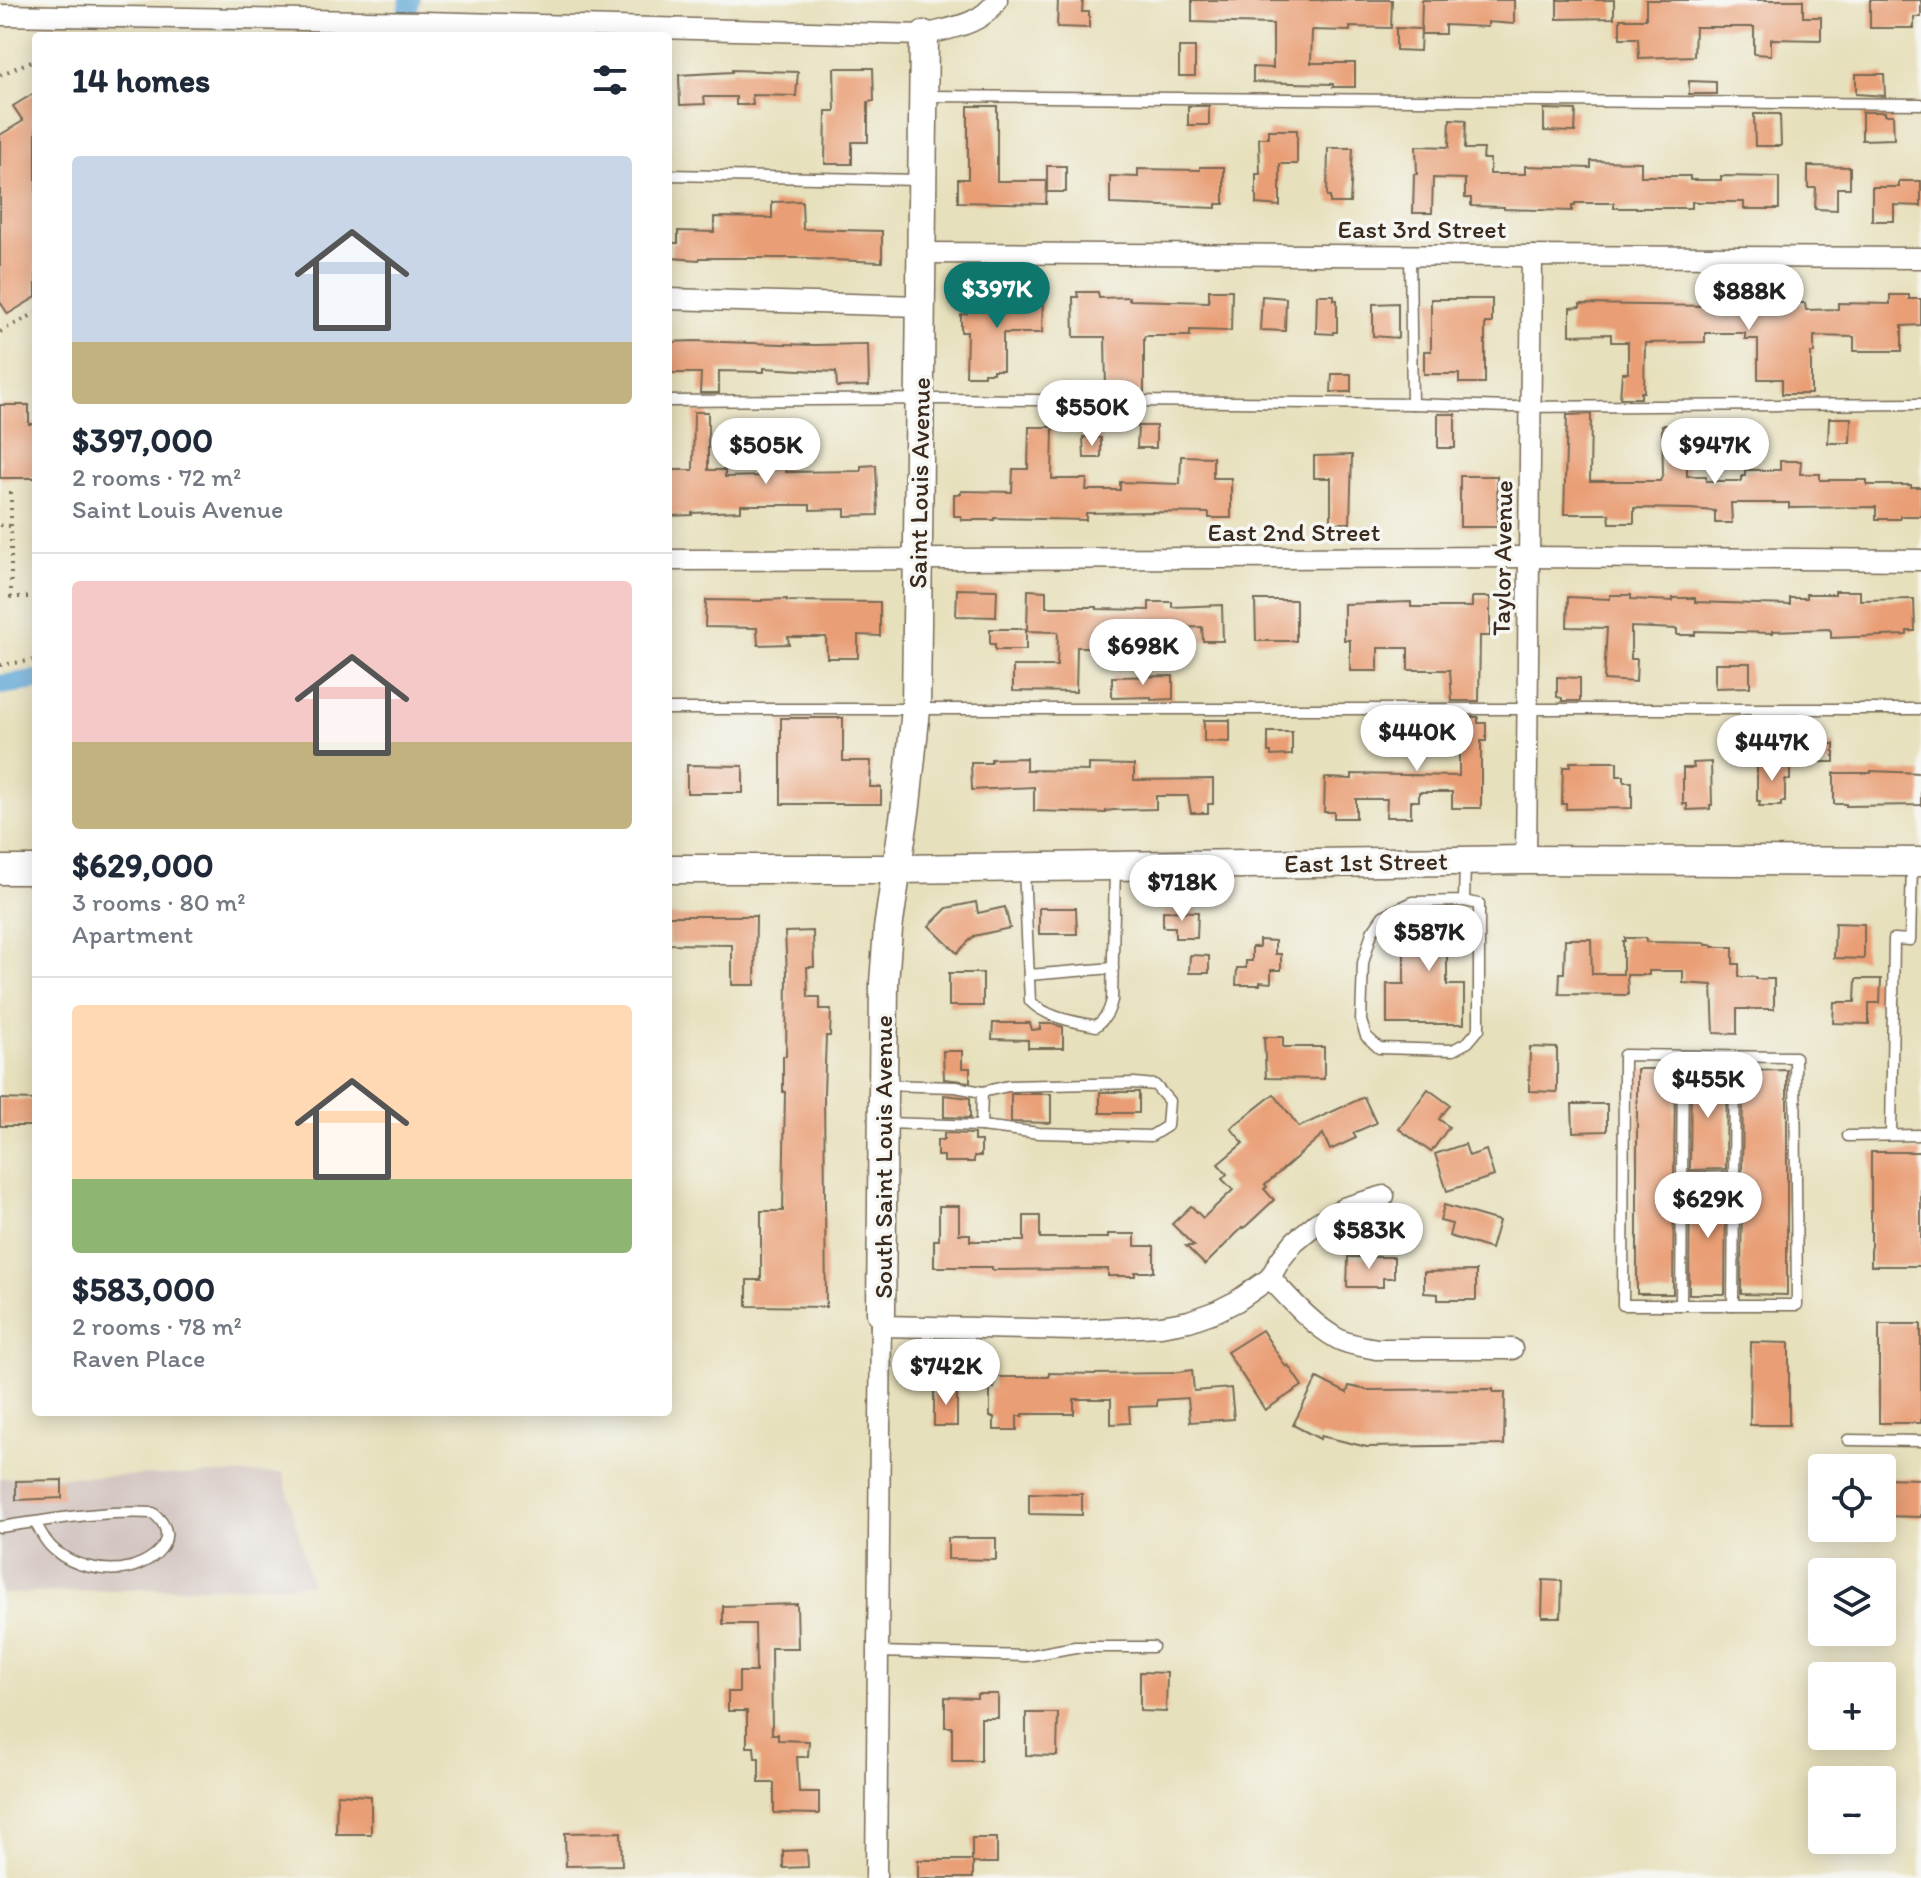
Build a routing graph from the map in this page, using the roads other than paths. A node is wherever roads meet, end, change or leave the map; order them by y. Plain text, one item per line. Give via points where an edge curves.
1 (997, 0) edge
2 (10, 10) edge
3 (924, 35) junction
4 (924, 95) junction
5 (1921, 104) edge
6 (672, 175) edge
7 (923, 180) junction
8 (922, 253) junction
9 (1410, 255) junction
10 (1532, 256) junction
11 (1921, 258) edge
12 (672, 299) edge
13 (921, 306) junction
14 (920, 399) junction
15 (672, 401) edge
16 (1412, 404) junction
17 (1921, 404) edge
18 (1530, 406) junction
19 (1528, 557) junction
20 (918, 559) junction
21 (672, 560) edge
22 (1921, 560) edge
23 (672, 709) edge
24 (916, 709) junction
25 (1527, 709) junction
26 (1921, 709) edge
27 (1526, 860) junction
28 (1465, 861) junction
29 (1916, 862) edge
30 (1115, 866) junction
31 (1024, 867) junction
32 (672, 869) edge
33 (897, 869) junction
34 (0, 870) edge
35 (32, 870) edge
36 (1464, 901) junction
37 (1113, 968) junction
38 (1029, 975) junction
39 (1683, 1056) junction
40 (1735, 1056) junction
41 (883, 1085) junction
42 (982, 1092) junction
43 (883, 1123) junction
44 (981, 1126) junction
45 (1891, 1135) junction
46 (1921, 1135) edge
47 (1848, 1136) dead end
48 (1734, 1177) junction
49 (1682, 1178) junction
50 (1384, 1196) dead end
51 (1270, 1278) junction
52 (1681, 1305) junction
53 (1733, 1305) junction
54 (881, 1320) junction
55 (1512, 1349) dead end
56 (1848, 1440) dead end
57 (1921, 1441) edge
58 (35, 1522) junction
59 (0, 1527) edge
60 (1153, 1647) dead end
61 (878, 1652) junction
62 (876, 1878) edge

1 - 3 street via 980,18
2 - 3 street
3 - 4 street, Saint Louis Avenue
4 - 5 lane
4 - 7 street, Saint Louis Avenue
6 - 7 lane
7 - 8 street, Saint Louis Avenue
8 - 9 street, East 3rd Street
8 - 13 street, Saint Louis Avenue
9 - 10 street, East 3rd Street
9 - 16 lane
10 - 11 street, East 3rd Street
10 - 18 street, Taylor Avenue
12 - 13 street
13 - 14 street, Saint Louis Avenue
14 - 15 lane
14 - 16 lane
14 - 20 street, Saint Louis Avenue
16 - 18 lane
17 - 18 lane
18 - 19 street, Taylor Avenue
19 - 20 street, East 2nd Street
19 - 22 street, East 2nd Street
19 - 25 street, Taylor Avenue
20 - 21 street, East 2nd Street
20 - 24 street, Saint Louis Avenue
23 - 24 lane
24 - 25 lane
24 - 33 street, Saint Louis Avenue
25 - 26 lane
25 - 27 street, Taylor Avenue
27 - 28 street, East 1st Street
27 - 29 street, East 1st Street
28 - 30 street, East 1st Street
28 - 36 lane
29 - 45 lane via 1910,940 1894,939
30 - 31 street, East 1st Street
30 - 37 lane
31 - 33 street, East 1st Street
31 - 38 lane
32 - 33 street, East 1st Street
33 - 41 street, South Saint Louis Avenue via 884,983
34 - 35 street
36 - 36 lane via 1413,902 1383,916 1372,932 1363,963 1361,1021 1366,1036 1379,1048 1453,1050 1479,1029 1479,904
37 - 38 lane
37 - 38 lane via 1110,1011 1096,1026 1038,1009 1030,1001
39 - 40 lane
39 - 49 lane
39 - 52 lane via 1624,1055 1623,1305
40 - 48 lane
40 - 53 lane via 1795,1057 1797,1305
41 - 42 lane
41 - 43 street, South Saint Louis Avenue
42 - 44 lane
42 - 44 lane via 1008,1086 1134,1083 1155,1085 1169,1101 1167,1126 1151,1136
43 - 44 lane
43 - 54 street, South Saint Louis Avenue
45 - 46 lane
45 - 47 lane
48 - 49 lane
48 - 53 lane
49 - 52 lane
50 - 51 street via 1346,1207 1317,1223 1295,1241
51 - 54 street via 1217,1311 1161,1326 1075,1330
51 - 55 street via 1303,1313 1350,1343 1376,1349
52 - 53 lane
54 - 61 street, South Saint Louis Avenue
56 - 57 lane
58 - 58 lane via 153,1513 163,1524 165,1543 147,1561 123,1569 82,1566 56,1552
58 - 59 lane
60 - 61 lane via 1075,1647 1026,1656
61 - 62 street, South Saint Louis Avenue

